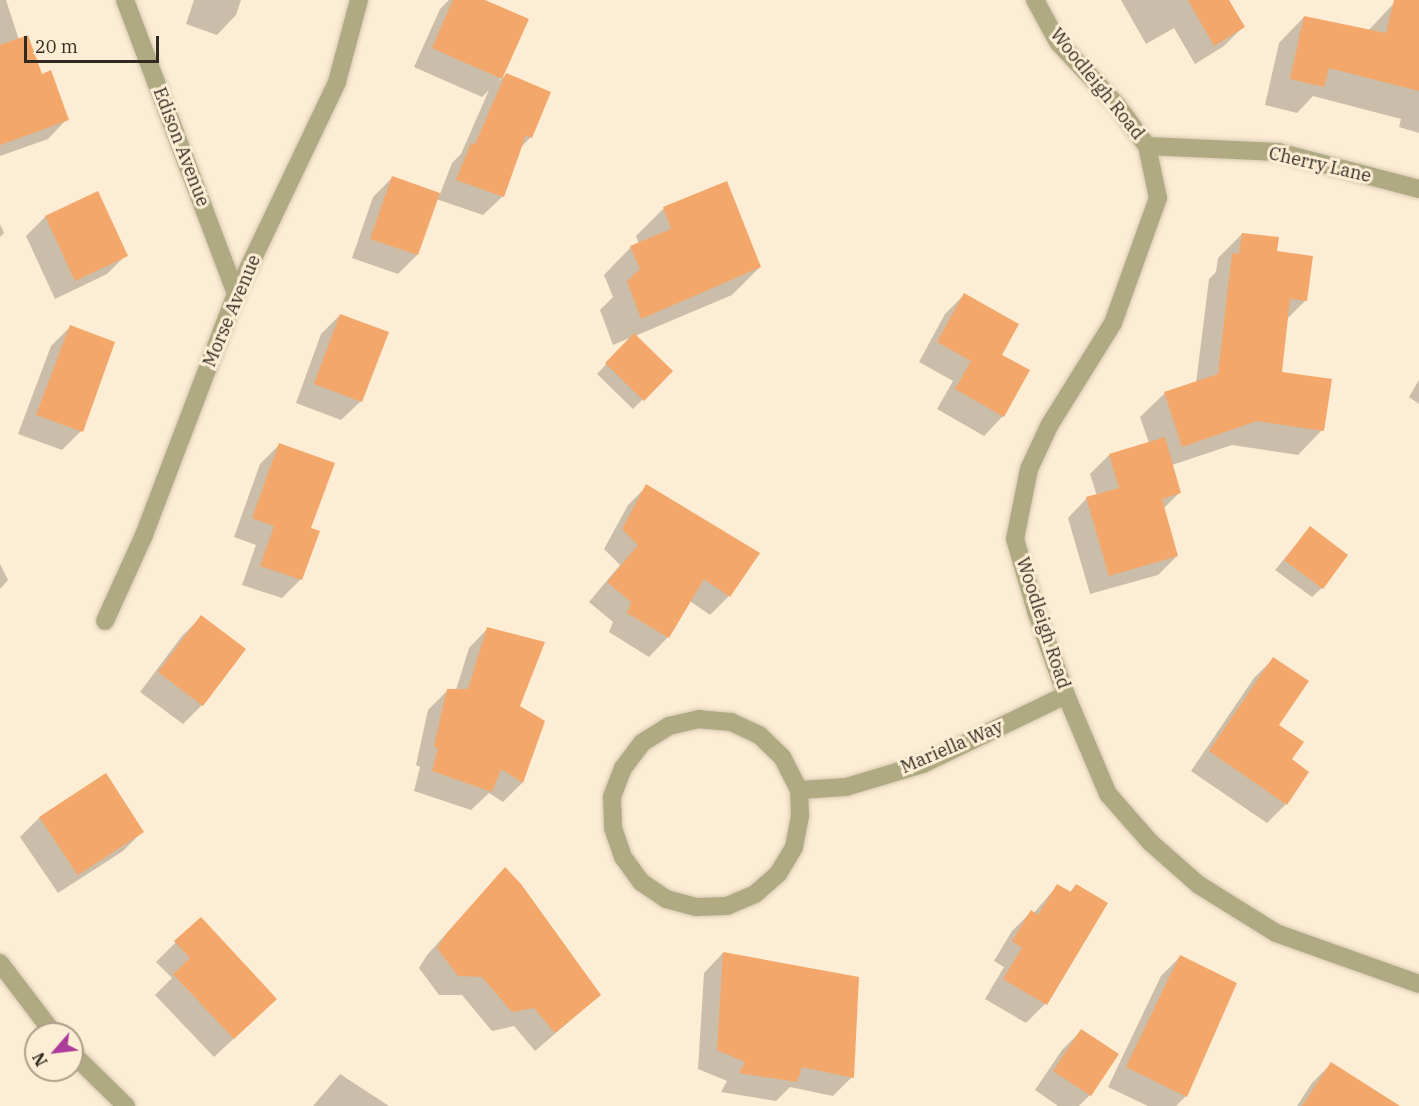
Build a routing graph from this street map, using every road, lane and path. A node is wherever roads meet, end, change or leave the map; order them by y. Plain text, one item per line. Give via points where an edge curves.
1 (125, 0) edge
2 (359, 0) edge
3 (1035, 0) edge
4 (1147, 146) junction
5 (1419, 189) edge
6 (236, 294) junction
7 (105, 621) dead end
8 (1066, 695) junction
9 (799, 790) junction
10 (0, 963) edge
11 (1419, 984) edge
12 (45, 1022) edge
13 (84, 1065) edge
14 (126, 1106) edge

1 - 6 street, Edison Avenue
2 - 6 street, Morse Avenue via 337,82
3 - 4 street, Woodleigh Road via 1058,42 1117,105
4 - 5 street, Cherry Lane via 1278,152
4 - 8 street, Woodleigh Road via 1158,198 1113,322 1049,426 1029,469 1015,539
6 - 7 street, Morse Avenue via 144,535
8 - 9 street, Mariella Way via 923,764 846,787
8 - 11 street, Woodleigh Road via 1108,794 1150,842 1199,885 1276,933
9 - 9 street via 800,816 794,847 778,874 755,894 727,906 696,907 666,899 641,882 623,857 613,828 612,797 623,768 642,743 669,726 699,719 731,722 759,735 782,757
10 - 12 street
13 - 14 street

